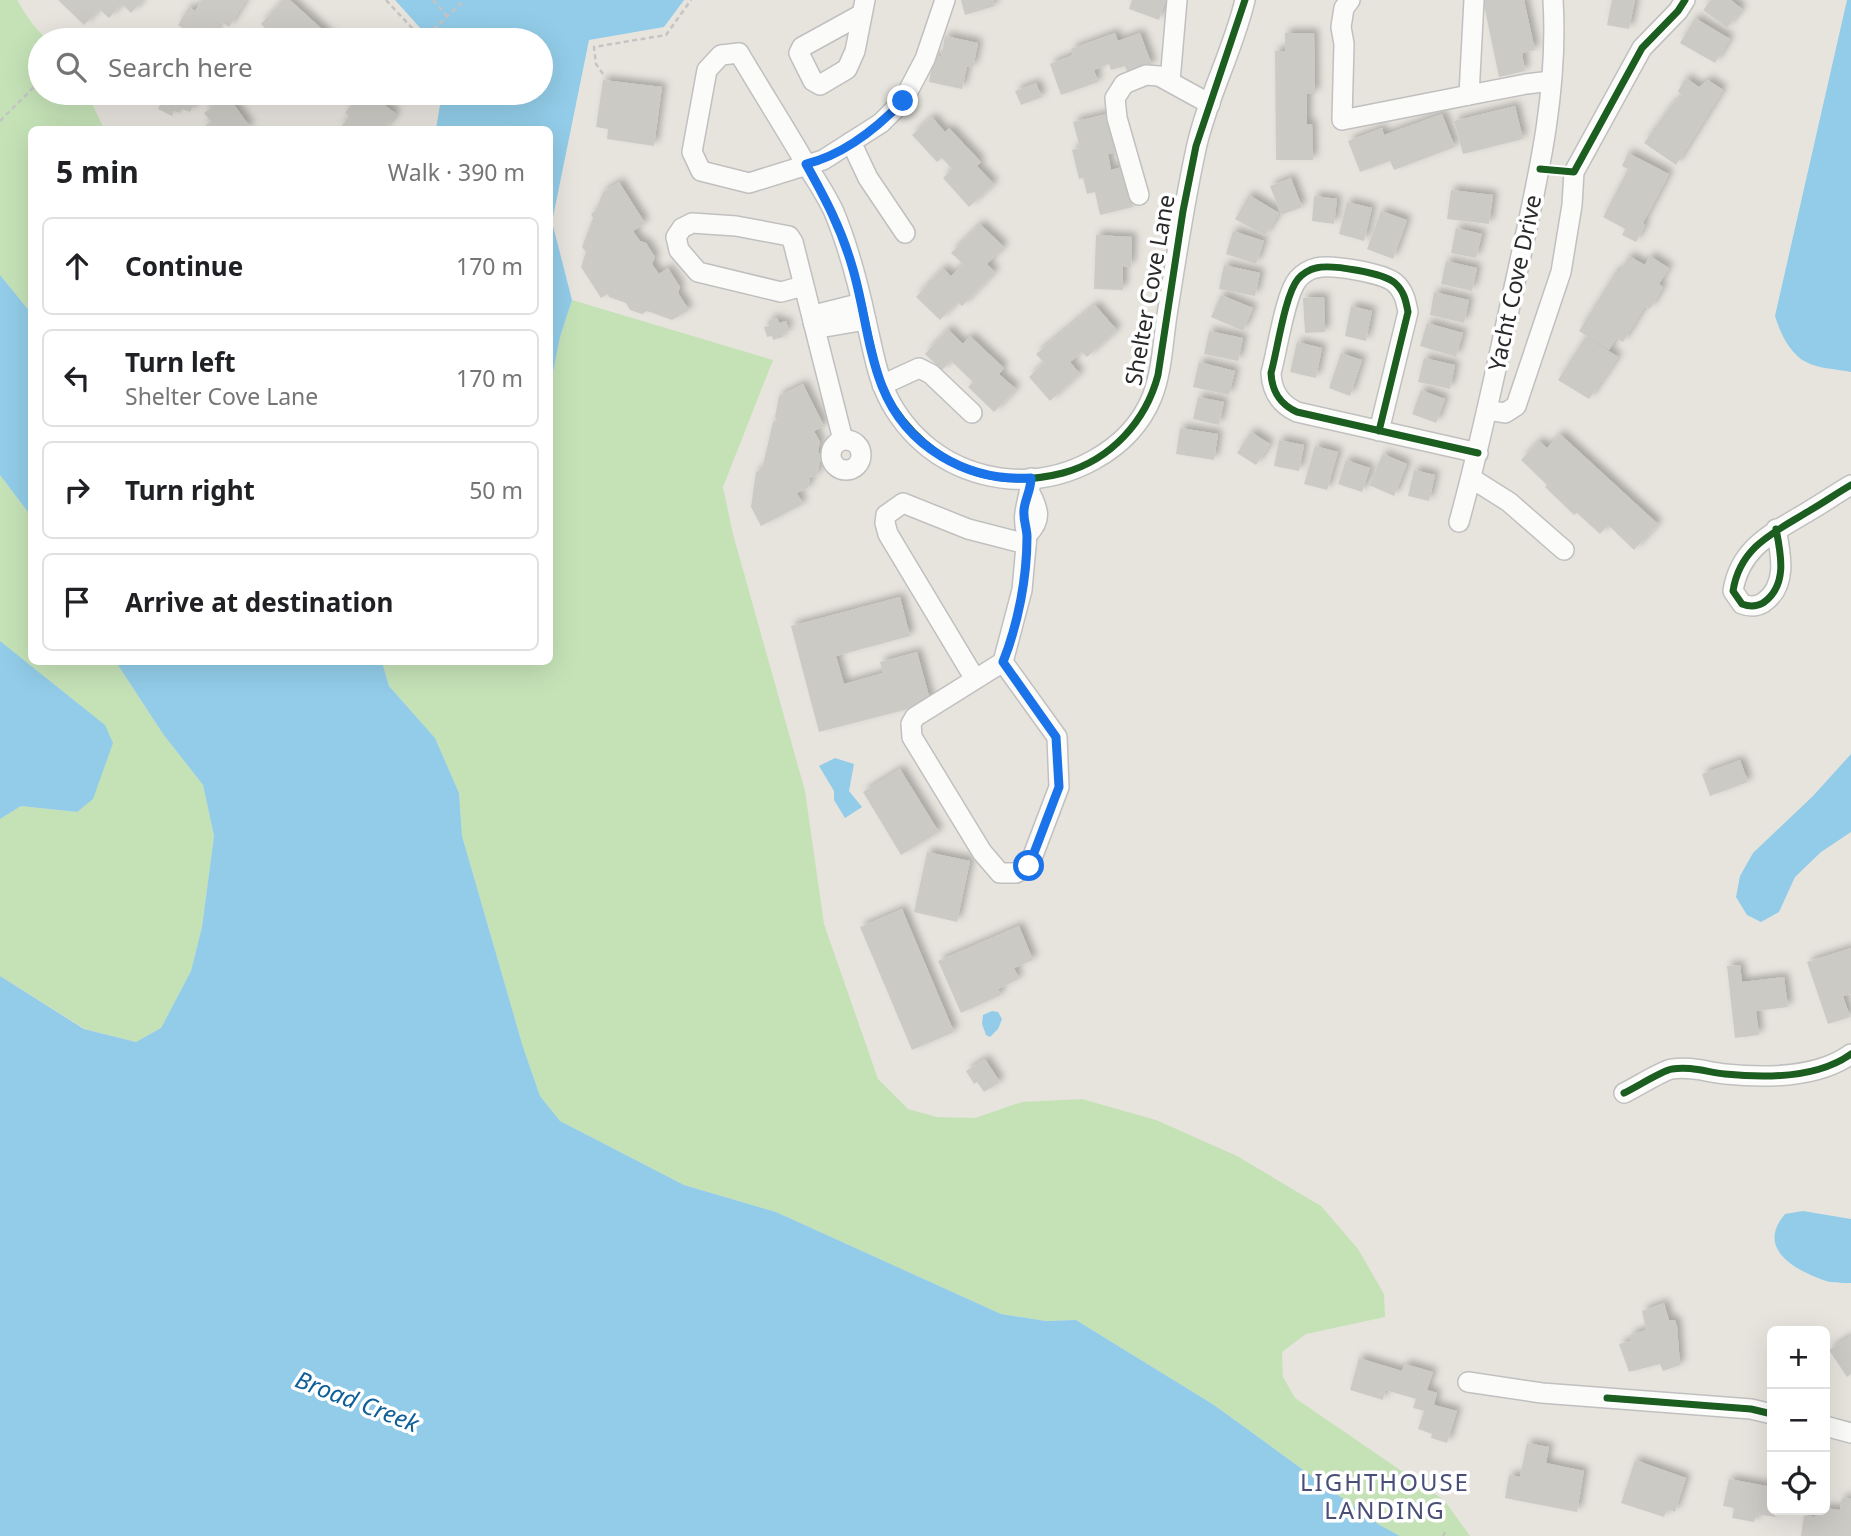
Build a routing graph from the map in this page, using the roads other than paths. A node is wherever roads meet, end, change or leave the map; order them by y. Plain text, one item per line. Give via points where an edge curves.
1 (945, 0) edge
2 (1177, 0) edge
3 (1245, 0) edge
4 (1351, 0) edge
5 (1474, 0) edge
6 (1553, 0) edge
7 (1685, 0) edge
8 (1551, 81) junction
9 (1170, 82) junction
10 (1469, 95) junction
11 (1210, 104) junction
12 (851, 142) junction
13 (806, 164) junction
14 (1540, 169) junction
15 (1574, 172) junction
16 (1139, 195) dead end
17 (905, 233) dead end
18 (803, 286) junction
19 (864, 311) junction
20 (813, 322) junction
21 (882, 385) junction
22 (1487, 410) junction
23 (972, 413) dead end
24 (1379, 431) junction
25 (843, 440) dead end
26 (1478, 453) junction
27 (1471, 478) junction
28 (1851, 485) edge
29 (1031, 486) junction
30 (1459, 522) dead end
31 (1776, 529) dead end
32 (1027, 539) junction
33 (1564, 550) dead end
34 (1003, 662) junction
35 (975, 679) junction
36 (1851, 1054) edge
37 (1624, 1093) dead end
38 (1468, 1382) dead end
39 (1767, 1413) edge
40 (1830, 1427) edge
41 (1851, 1433) edge

1 - 12 street via 925,59 903,101 881,123
2 - 9 street
3 - 11 street, Shelter Cove Lane
4 - 10 street via 1357,9 1344,44 1342,120
5 - 10 street
6 - 8 street, Yacht Cove Drive
7 - 15 street via 1643,48
8 - 10 street
8 - 14 street, Yacht Cove Drive
9 - 11 street
9 - 16 street via 1146,75 1124,84 1115,98
11 - 29 street, Shelter Cove Lane via 1196,146 1158,375 1147,407 1118,443 1085,466
12 - 13 street via 823,160
12 - 17 street via 868,178
13 - 13 street, Shelter Cove Lane via 748,183 701,171 692,152 707,70 721,55 739,53
13 - 19 street, Shelter Cove Lane via 833,212
14 - 15 street
14 - 22 street, Yacht Cove Drive
15 - 22 street via 1573,205 1560,272 1516,406 1505,413
18 - 18 street via 789,236 692,223 676,237 679,250 698,272 781,292
18 - 20 street
19 - 20 street via 825,327
19 - 21 street, Shelter Cove Lane
20 - 25 street
21 - 23 street via 919,368 931,373
21 - 29 street, Shelter Cove Lane via 904,422 944,459 982,475
22 - 26 street, Yacht Cove Drive
24 - 24 street via 1297,412 1284,404 1272,386 1271,373 1292,288 1314,268 1385,277 1398,285 1406,298 1408,312
24 - 26 street
26 - 27 street, Yacht Cove Drive
27 - 30 street, Yacht Cove Drive
27 - 33 street via 1509,502
28 - 31 street
29 - 32 street via 1024,507
32 - 34 street via 1019,601
32 - 35 street via 968,529 903,503 886,515 888,534
34 - 35 street
34 - 35 street via 1056,737 1059,758 1059,787 1029,866 1016,873 1000,873 991,866 912,737 915,717
36 - 37 street via 1813,1070 1779,1077 1667,1069
38 - 39 street
40 - 41 street

